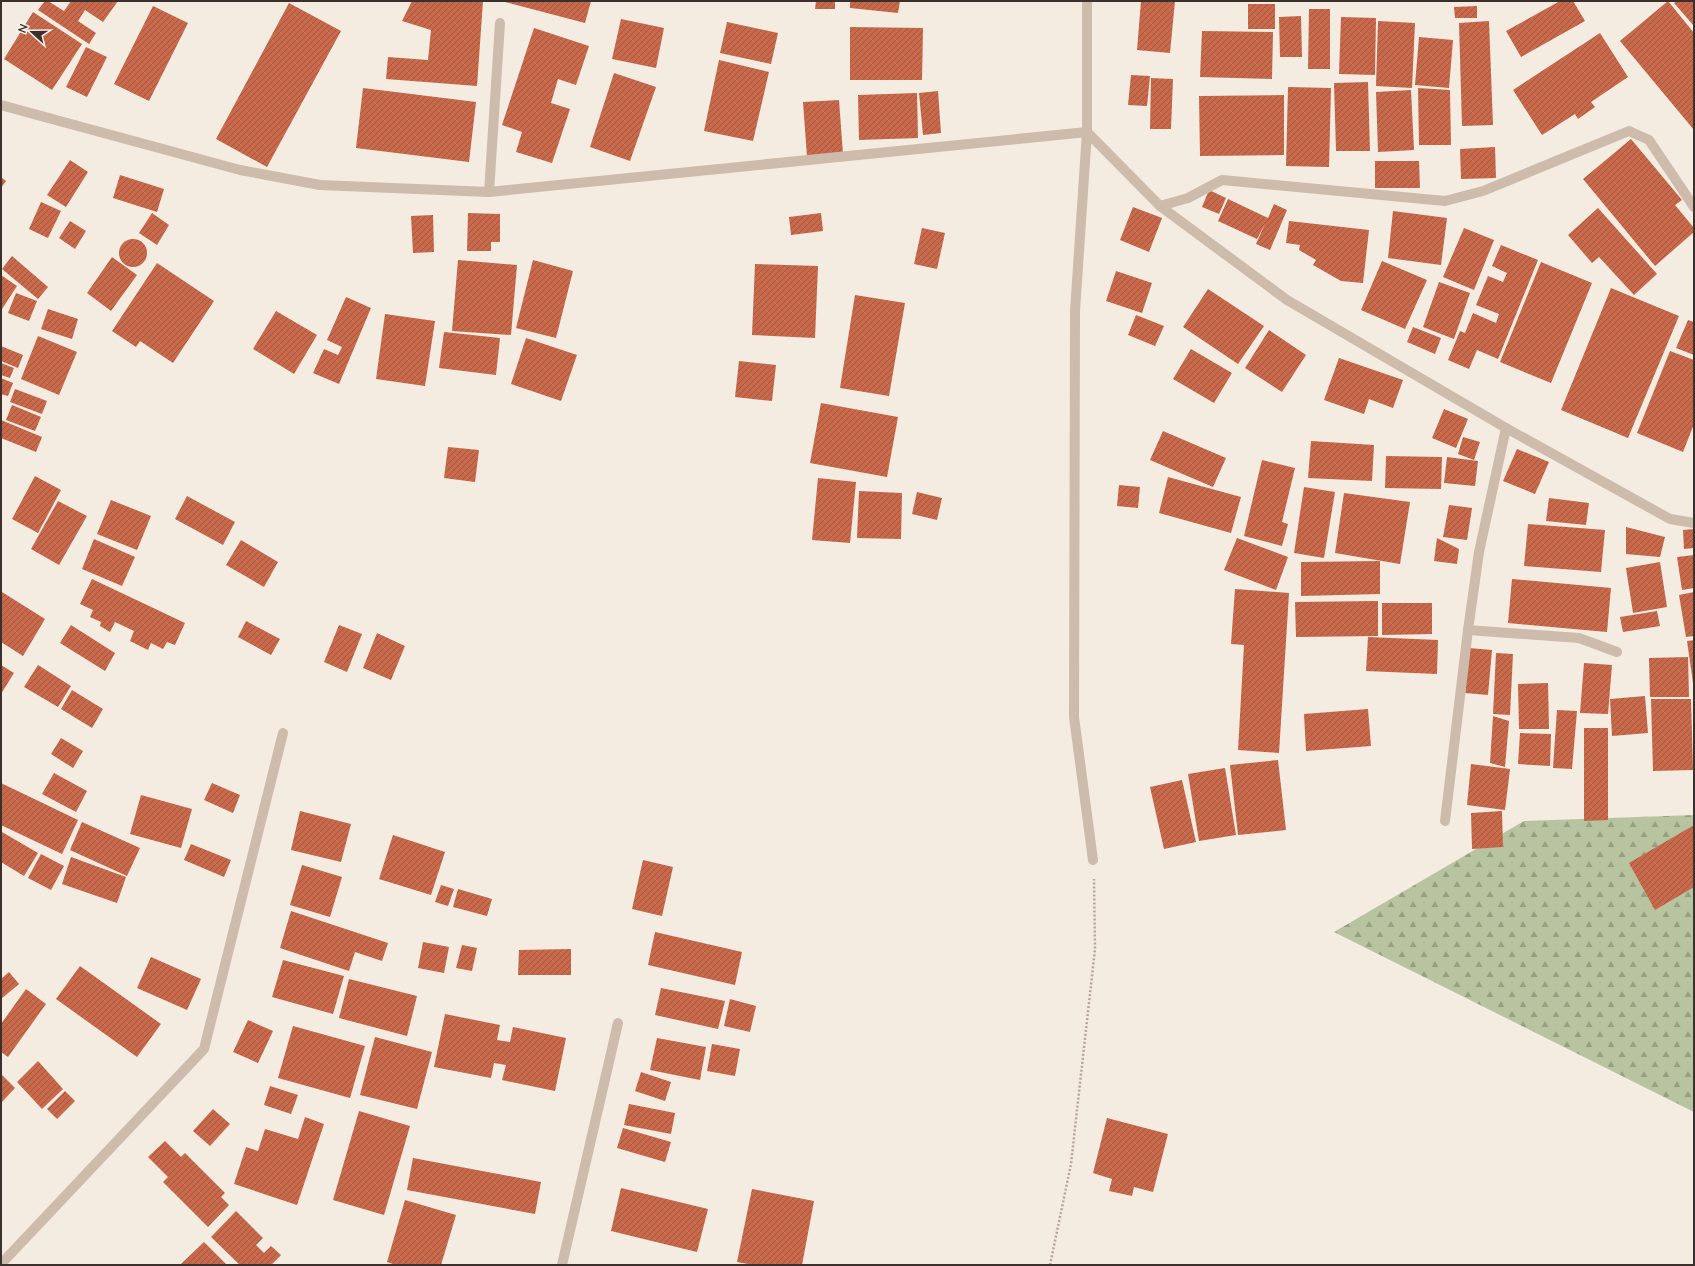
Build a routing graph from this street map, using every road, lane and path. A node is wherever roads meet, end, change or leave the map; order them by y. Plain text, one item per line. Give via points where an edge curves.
1 (1087, 1) edge
2 (500, 23) dead end
3 (1, 105) edge
4 (1087, 132) junction
5 (489, 192) junction
6 (1160, 206) junction
7 (1694, 207) edge
8 (1506, 428) junction
9 (1694, 523) edge
10 (1468, 630) junction
11 (1617, 652) dead end
12 (282, 734) dead end
13 (1445, 821) dead end
14 (1093, 860) joint
15 (618, 1023) dead end
16 (1, 1264) edge
17 (562, 1265) edge
18 (1050, 1265) edge

1 - 4 street
2 - 5 street
3 - 5 street via 240,170 320,185
4 - 5 street
4 - 6 street
4 - 14 street via 1075,311 1074,717
6 - 7 street via 1188,198 1222,180 1445,201 1482,191 1629,132 1649,140
6 - 8 street via 1287,300
8 - 9 street via 1670,519
8 - 10 street via 1479,552
10 - 11 street via 1579,638
10 - 13 street
12 - 16 street via 204,1049
14 - 18 path via 1095,949 1071,1164
15 - 17 street

